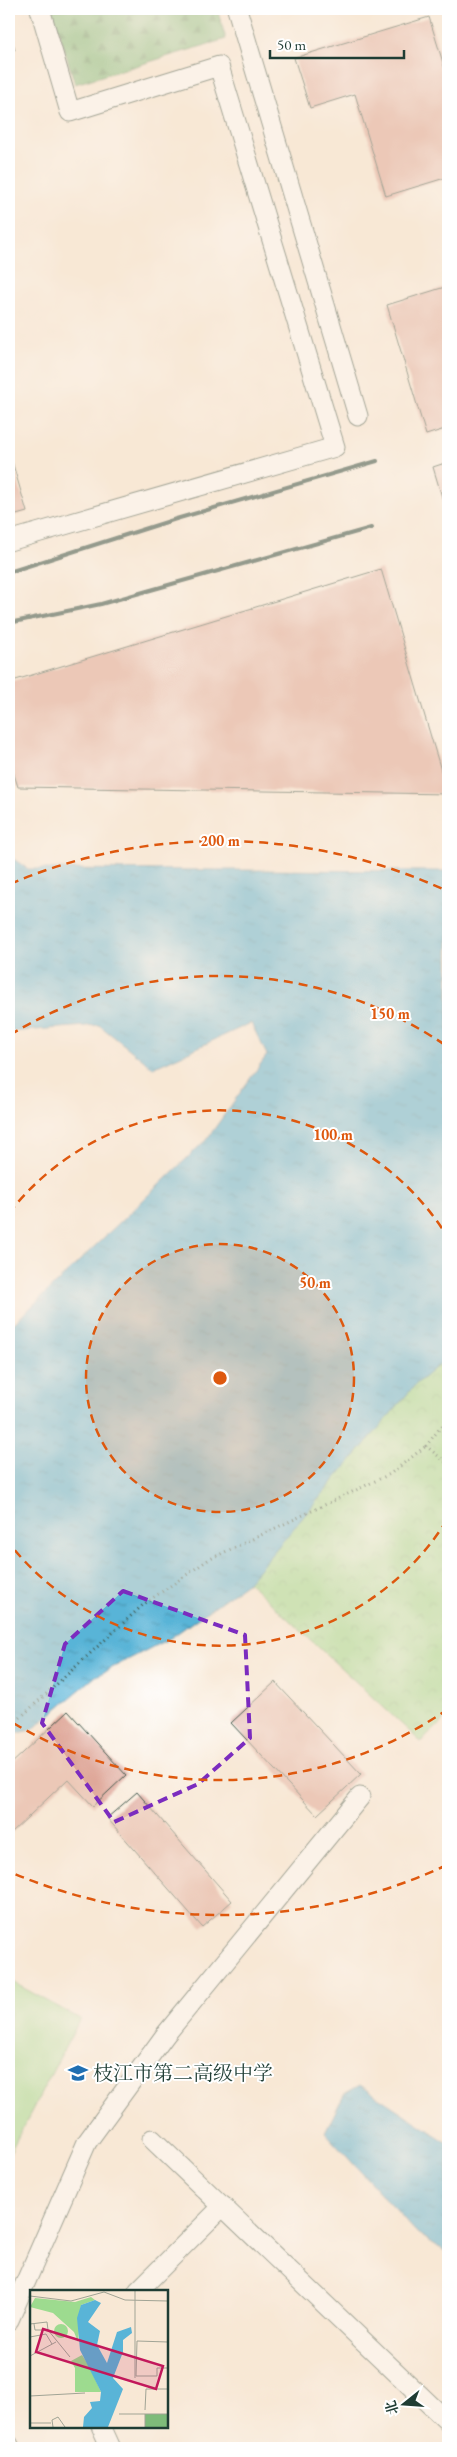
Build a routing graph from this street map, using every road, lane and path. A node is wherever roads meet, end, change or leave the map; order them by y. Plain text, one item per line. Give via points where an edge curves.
1 (40, 9) edge
2 (237, 9) edge
3 (358, 416) dead end
4 (9, 542) edge
5 (448, 1418) edge
6 (426, 1446) junction
7 (448, 1464) edge
8 (9, 1728) edge
9 (360, 1797) dead end
10 (152, 2139) dead end
11 (222, 2206) junction
12 (139, 2290) edge
13 (9, 2320) edge
14 (448, 2422) edge
15 (101, 2427) edge
16 (111, 2448) edge

1 - 4 street via 70,112 219,66 335,447
2 - 3 street
5 - 6 path
6 - 7 path
6 - 8 path via 390,1474 208,1560 144,1604
9 - 13 street via 166,2034 87,2142
10 - 11 street
11 - 12 street
11 - 14 street
15 - 16 street

